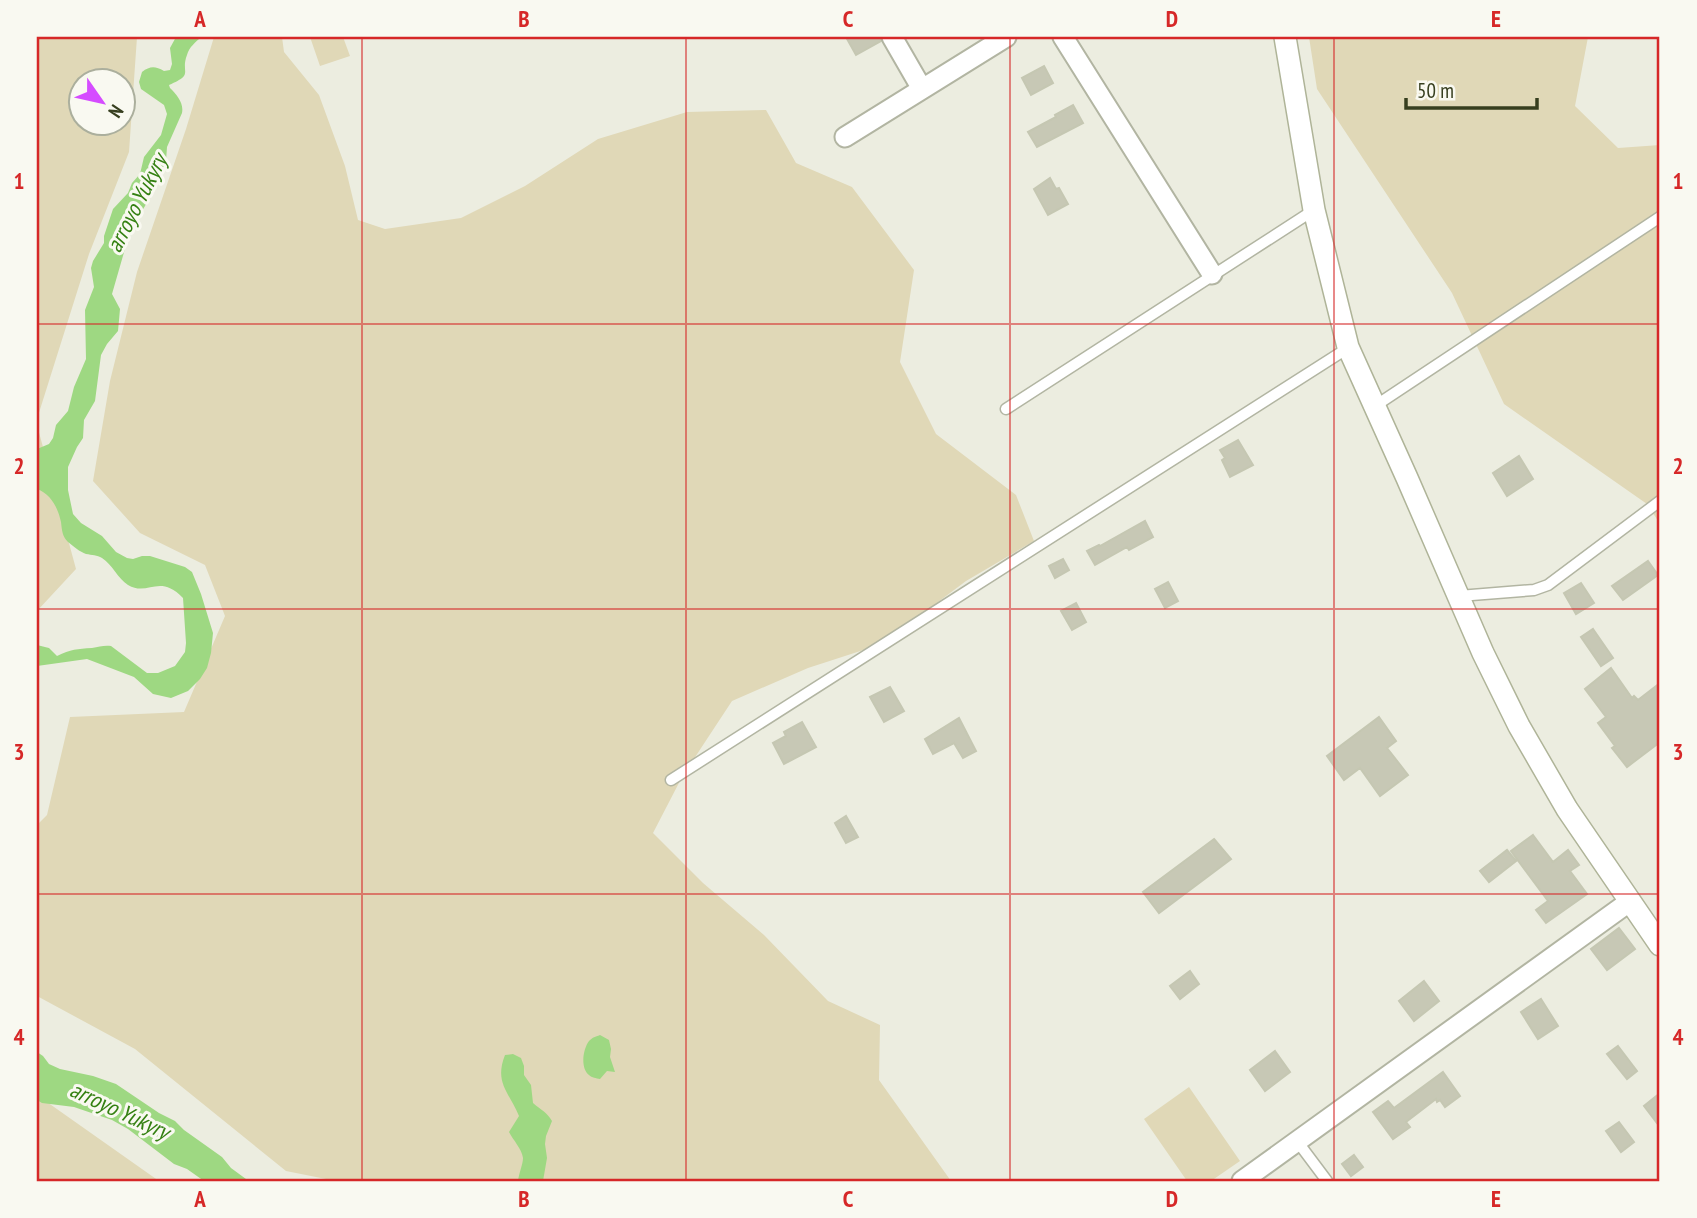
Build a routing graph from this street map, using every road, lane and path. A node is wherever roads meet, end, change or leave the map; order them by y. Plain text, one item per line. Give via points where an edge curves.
1 (892, 37) edge
2 (1006, 37) edge
3 (1063, 37) edge
4 (1285, 37) edge
5 (922, 89) junction
6 (845, 137) dead end
7 (1314, 210) junction
8 (1660, 217) edge
9 (1212, 274) junction
10 (1348, 347) junction
11 (1375, 406) junction
12 (1006, 409) dead end
13 (1660, 501) edge
14 (1458, 596) junction
15 (670, 780) dead end
16 (1629, 902) junction
17 (1660, 945) edge
18 (1297, 1141) junction
19 (1242, 1181) edge
20 (1326, 1181) edge

1 - 5 street
2 - 5 street
3 - 9 street
4 - 7 street
5 - 6 street
7 - 9 lane
7 - 10 street
8 - 11 lane
9 - 12 lane
10 - 11 street
10 - 15 lane
11 - 14 street
13 - 14 lane via 1548,585
14 - 16 street via 1519,726
16 - 17 street
16 - 18 street
18 - 19 street
18 - 20 lane

